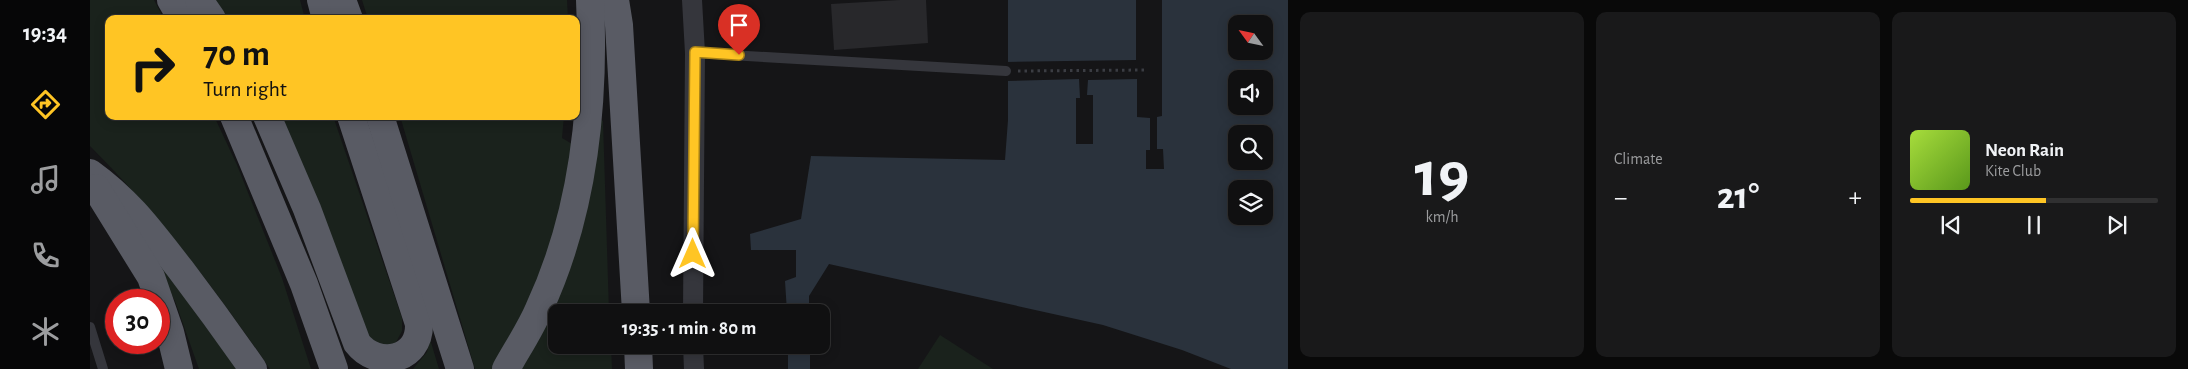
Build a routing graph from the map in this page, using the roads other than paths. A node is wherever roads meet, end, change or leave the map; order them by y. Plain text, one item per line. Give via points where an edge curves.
1 (171, 0) edge
2 (199, 0) edge
3 (321, 0) edge
4 (342, 0) edge
5 (590, 0) edge
6 (614, 0) edge
7 (692, 0) edge
8 (180, 15) edge
9 (209, 15) edge
10 (325, 15) edge
11 (348, 15) edge
12 (695, 52) junction
13 (1006, 71) road end
14 (236, 120) edge
15 (269, 120) edge
16 (352, 120) edge
17 (381, 120) edge
18 (90, 173) edge
19 (90, 178) edge
20 (636, 304) edge
21 (693, 304) edge
22 (90, 327) edge
23 (638, 354) edge
24 (693, 354) edge
25 (103, 369) edge
26 (180, 369) edge
27 (254, 369) edge
28 (334, 369) edge
29 (460, 369) edge
30 (506, 369) edge
31 (639, 369) edge
32 (694, 369) edge

1 - 8 highway
2 - 9 highway
3 - 10 highway
4 - 11 highway
5 - 30 highway via 590,110 578,188 562,250 539,310
6 - 20 highway via 619,25
7 - 12 street
12 - 13 lane
12 - 21 street
14 - 28 highway via 304,284
15 - 16 highway via 310,217 357,343 371,360 389,364 401,358 417,342 419,324
17 - 29 highway
18 - 27 highway via 134,210
19 - 26 highway via 151,277
22 - 25 lane
23 - 31 highway
24 - 32 street

